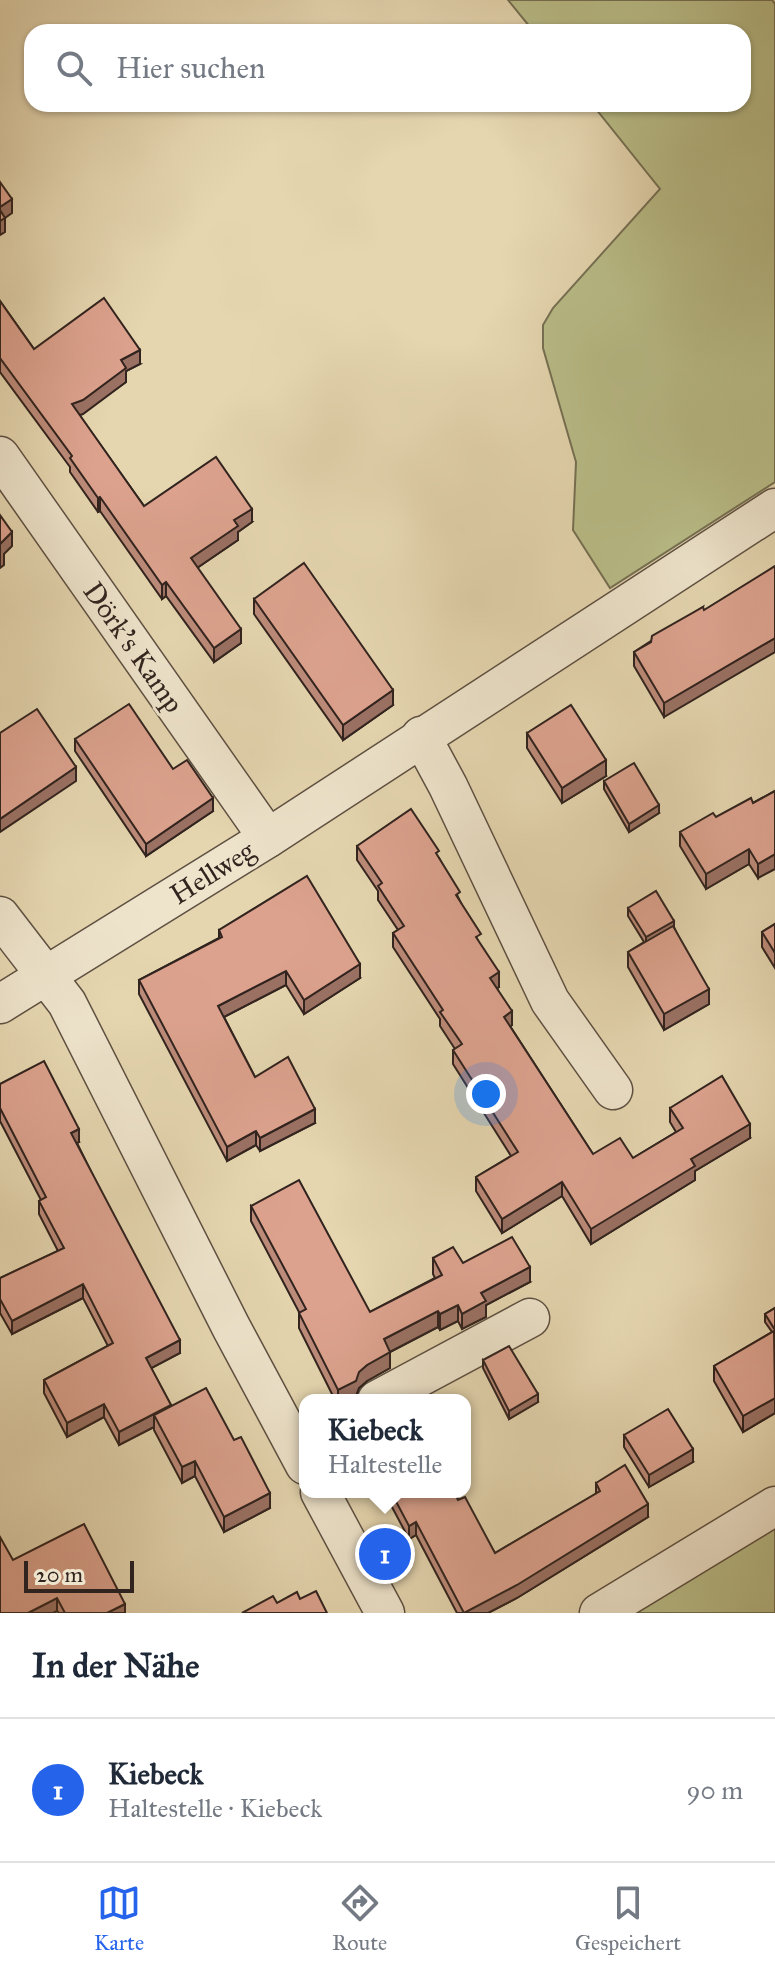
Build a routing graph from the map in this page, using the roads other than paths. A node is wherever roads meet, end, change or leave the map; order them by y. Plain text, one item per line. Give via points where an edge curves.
1 (0, 456) edge
2 (775, 508) edge
3 (421, 736) junction
4 (268, 838) junction
5 (0, 916) edge
6 (46, 975) junction
7 (0, 1004) edge
8 (613, 1090) dead end
9 (530, 1318) dead end
10 (388, 1394) edge
11 (299, 1446) edge
12 (323, 1498) edge
13 (775, 1506) edge
14 (385, 1613) edge
15 (599, 1613) edge

1 - 4 street, Dörk's Kamp
2 - 3 street, Hellweg
3 - 4 street, Hellweg
3 - 8 street via 550,1001
4 - 6 street, Hellweg
5 - 6 street
6 - 7 street, Hellweg
6 - 11 street via 67,1003 231,1327
9 - 10 street
12 - 14 street
13 - 15 street

